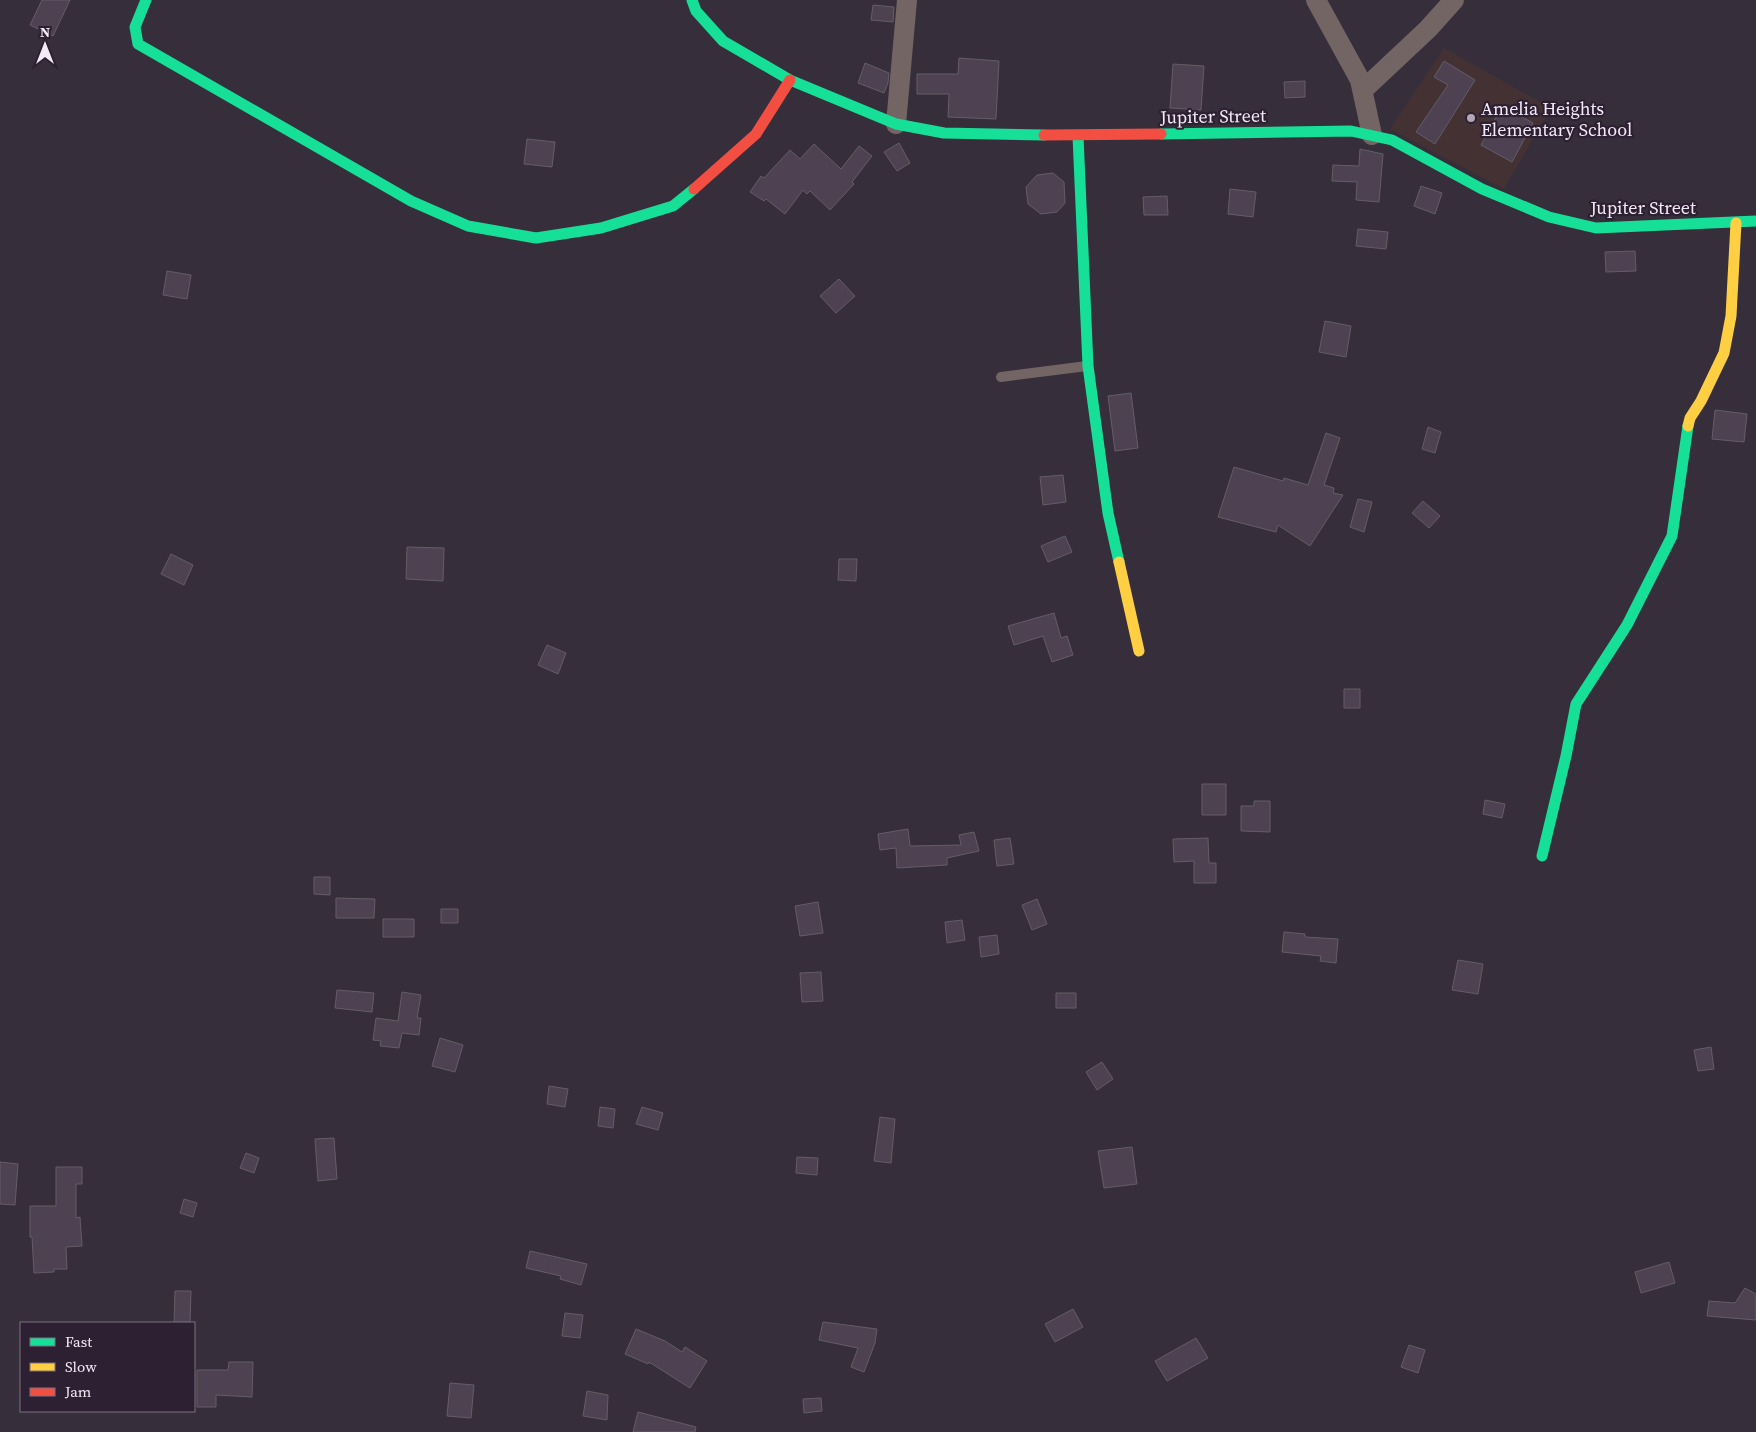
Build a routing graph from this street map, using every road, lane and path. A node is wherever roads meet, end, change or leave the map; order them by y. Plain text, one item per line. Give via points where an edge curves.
1 (146, 0) edge
2 (692, 0) edge
3 (906, 0) edge
4 (1316, 0) edge
5 (1454, 0) edge
6 (790, 80) junction
7 (1363, 90) junction
8 (896, 124) junction
9 (1372, 135) junction
10 (1078, 136) junction
11 (1756, 221) edge
12 (1736, 223) junction
13 (1088, 366) junction
14 (1001, 377) dead end
15 (1139, 651) dead end
16 (1542, 856) dead end

1 - 6 street via 135,24 134,36 138,44 411,201 468,226 536,238 601,228 673,206 756,134
2 - 6 street, Jupiter Street via 696,11 723,41
3 - 8 street
4 - 7 street
5 - 7 street
6 - 8 street, Jupiter Street
7 - 9 street
8 - 10 street, Jupiter Street via 944,133
9 - 10 street, Jupiter Street via 1351,130
9 - 12 street, Jupiter Street via 1392,140 1482,189 1549,217 1596,228
10 - 13 street
11 - 12 street, Jupiter Street
12 - 16 street via 1731,316 1724,353 1690,418 1672,536 1627,625 1576,704
13 - 14 lane
13 - 15 street via 1108,513

